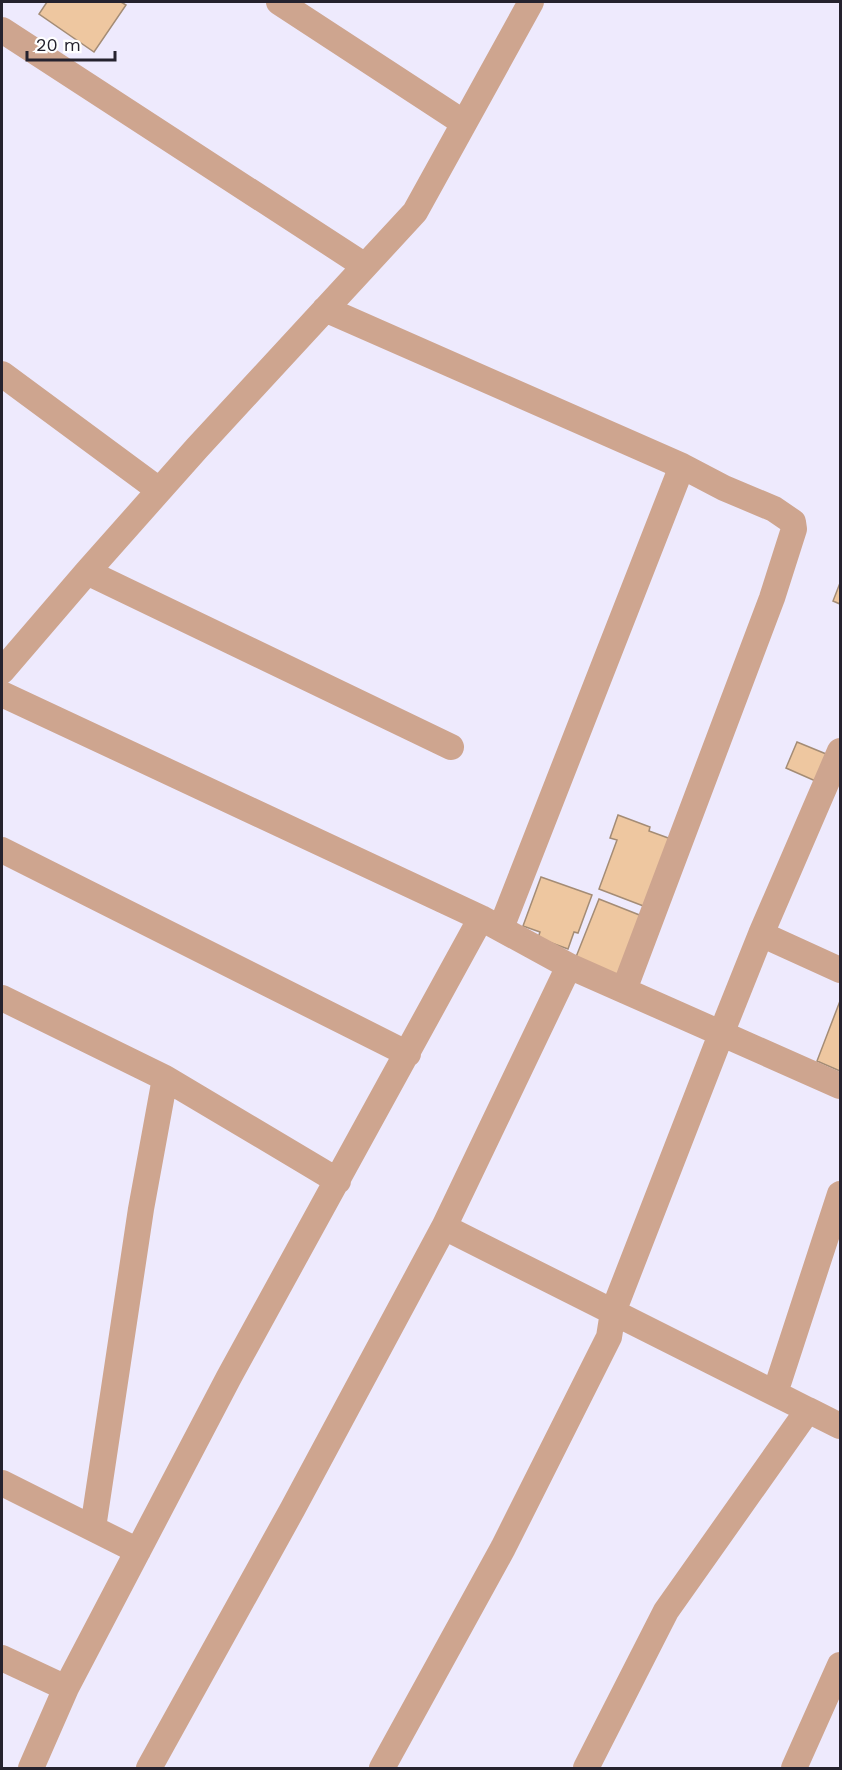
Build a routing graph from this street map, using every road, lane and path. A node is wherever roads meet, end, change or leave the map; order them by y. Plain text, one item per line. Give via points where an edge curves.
1 (279, 2) edge
2 (531, 2) edge
3 (2, 30) edge
4 (464, 123) junction
5 (365, 266) junction
6 (325, 309) junction
7 (2, 374) edge
8 (682, 466) junction
9 (159, 490) junction
10 (87, 572) junction
11 (2, 671) edge
12 (2, 694) edge
13 (451, 747) dead end
14 (840, 751) edge
15 (836, 777) edge
16 (2, 850) edge
17 (491, 923) junction
18 (761, 934) junction
19 (569, 966) junction
20 (840, 970) edge
21 (624, 990) junction
22 (2, 998) edge
23 (719, 1032) junction
24 (408, 1054) junction
25 (165, 1078) junction
26 (840, 1086) edge
27 (338, 1181) junction
28 (840, 1194) edge
29 (444, 1227) junction
30 (614, 1312) junction
31 (775, 1393) junction
32 (808, 1410) junction
33 (840, 1426) edge
34 (2, 1483) edge
35 (93, 1528) junction
36 (138, 1551) junction
37 (2, 1658) edge
38 (840, 1665) edge
39 (66, 1688) junction
40 (31, 1768) edge
41 (148, 1768) edge
42 (382, 1768) edge
43 (586, 1768) edge
44 (794, 1768) edge

1 - 4 street
2 - 4 street
3 - 5 street
4 - 5 street via 415,212
5 - 6 street
6 - 8 street
6 - 9 street
7 - 9 street
8 - 17 street
8 - 21 street via 774,509 793,522 794,529 772,598
9 - 10 street
10 - 11 street
10 - 13 street
12 - 17 street
14 - 15 street
15 - 18 street
16 - 24 street
17 - 19 street
17 - 24 street
18 - 20 street
18 - 23 street
19 - 21 street
19 - 29 street
21 - 23 street
22 - 25 street
23 - 26 street
23 - 30 street
24 - 27 street
25 - 27 street
25 - 35 street via 141,1209
27 - 36 street
28 - 31 street
29 - 30 street
29 - 41 street
30 - 31 street
30 - 42 street via 609,1336 503,1548
31 - 32 street
32 - 33 street
32 - 43 street via 666,1611
34 - 35 street
35 - 36 street
36 - 39 street
37 - 39 street
38 - 44 street
39 - 40 street

